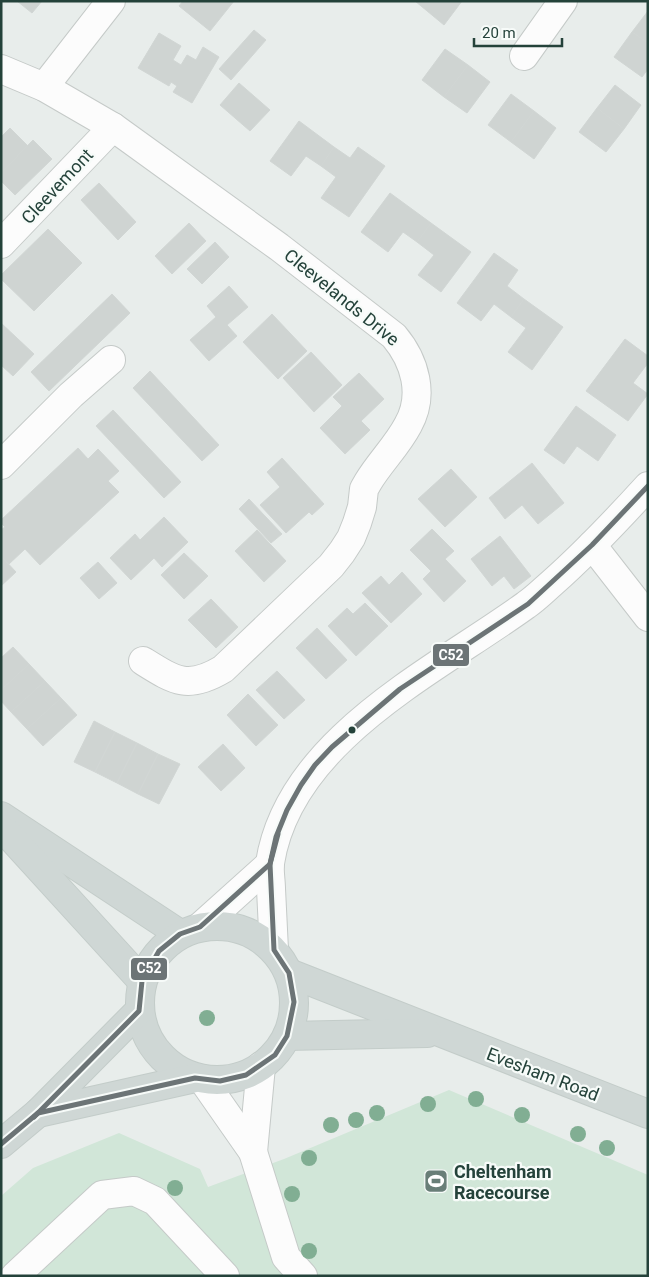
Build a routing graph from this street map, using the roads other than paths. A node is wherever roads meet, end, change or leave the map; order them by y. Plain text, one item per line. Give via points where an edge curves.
1 (112, 1) edge
2 (563, 1) edge
3 (524, 56) dead end
4 (1, 70) edge
5 (44, 87) junction
6 (113, 127) junction
7 (1, 244) edge
8 (111, 360) dead end
9 (1, 465) edge
10 (648, 486) edge
11 (592, 545) junction
12 (648, 617) edge
13 (143, 661) dead end
14 (1, 816) edge
15 (1, 826) edge
16 (270, 864) junction
17 (190, 931) junction
18 (274, 950) junction
19 (289, 973) junction
20 (142, 981) junction
21 (140, 1011) junction
22 (438, 1033) junction
23 (287, 1036) junction
24 (262, 1066) junction
25 (199, 1079) junction
26 (38, 1113) junction
27 (648, 1114) edge
28 (1, 1144) edge
29 (253, 1152) junction
30 (15, 1276) edge
31 (225, 1276) edge
32 (303, 1276) edge

1 - 5 street
2 - 3 street
4 - 5 street, Cleevelands Drive
5 - 6 street, Cleevelands Drive
6 - 7 street, Cleevemont
6 - 13 street, Cleevelands Drive via 279,247 394,336 412,363 416,386 409,424 364,489 351,538 331,566 223,669 210,677 183,681 170,678
8 - 9 street via 70,395
10 - 11 street
11 - 12 street
11 - 16 street via 528,604 400,689 332,747 301,785 287,810 276,836
14 - 17 main road
15 - 20 main road
16 - 17 street
16 - 18 street
17 - 18 main road via 226,926 245,930
17 - 20 main road via 159,951
18 - 19 main road
19 - 22 main road, Evesham Road
19 - 23 main road via 294,1002
20 - 21 main road
21 - 25 main road via 149,1042 162,1058 177,1070
21 - 26 main road
22 - 23 main road
22 - 27 main road, Evesham Road
23 - 24 main road via 275,1055
24 - 25 main road via 246,1075 220,1081
24 - 29 street
25 - 26 main road
25 - 29 street
26 - 28 main road
29 - 32 street via 286,1256
30 - 31 street via 102,1195 134,1191 155,1201

